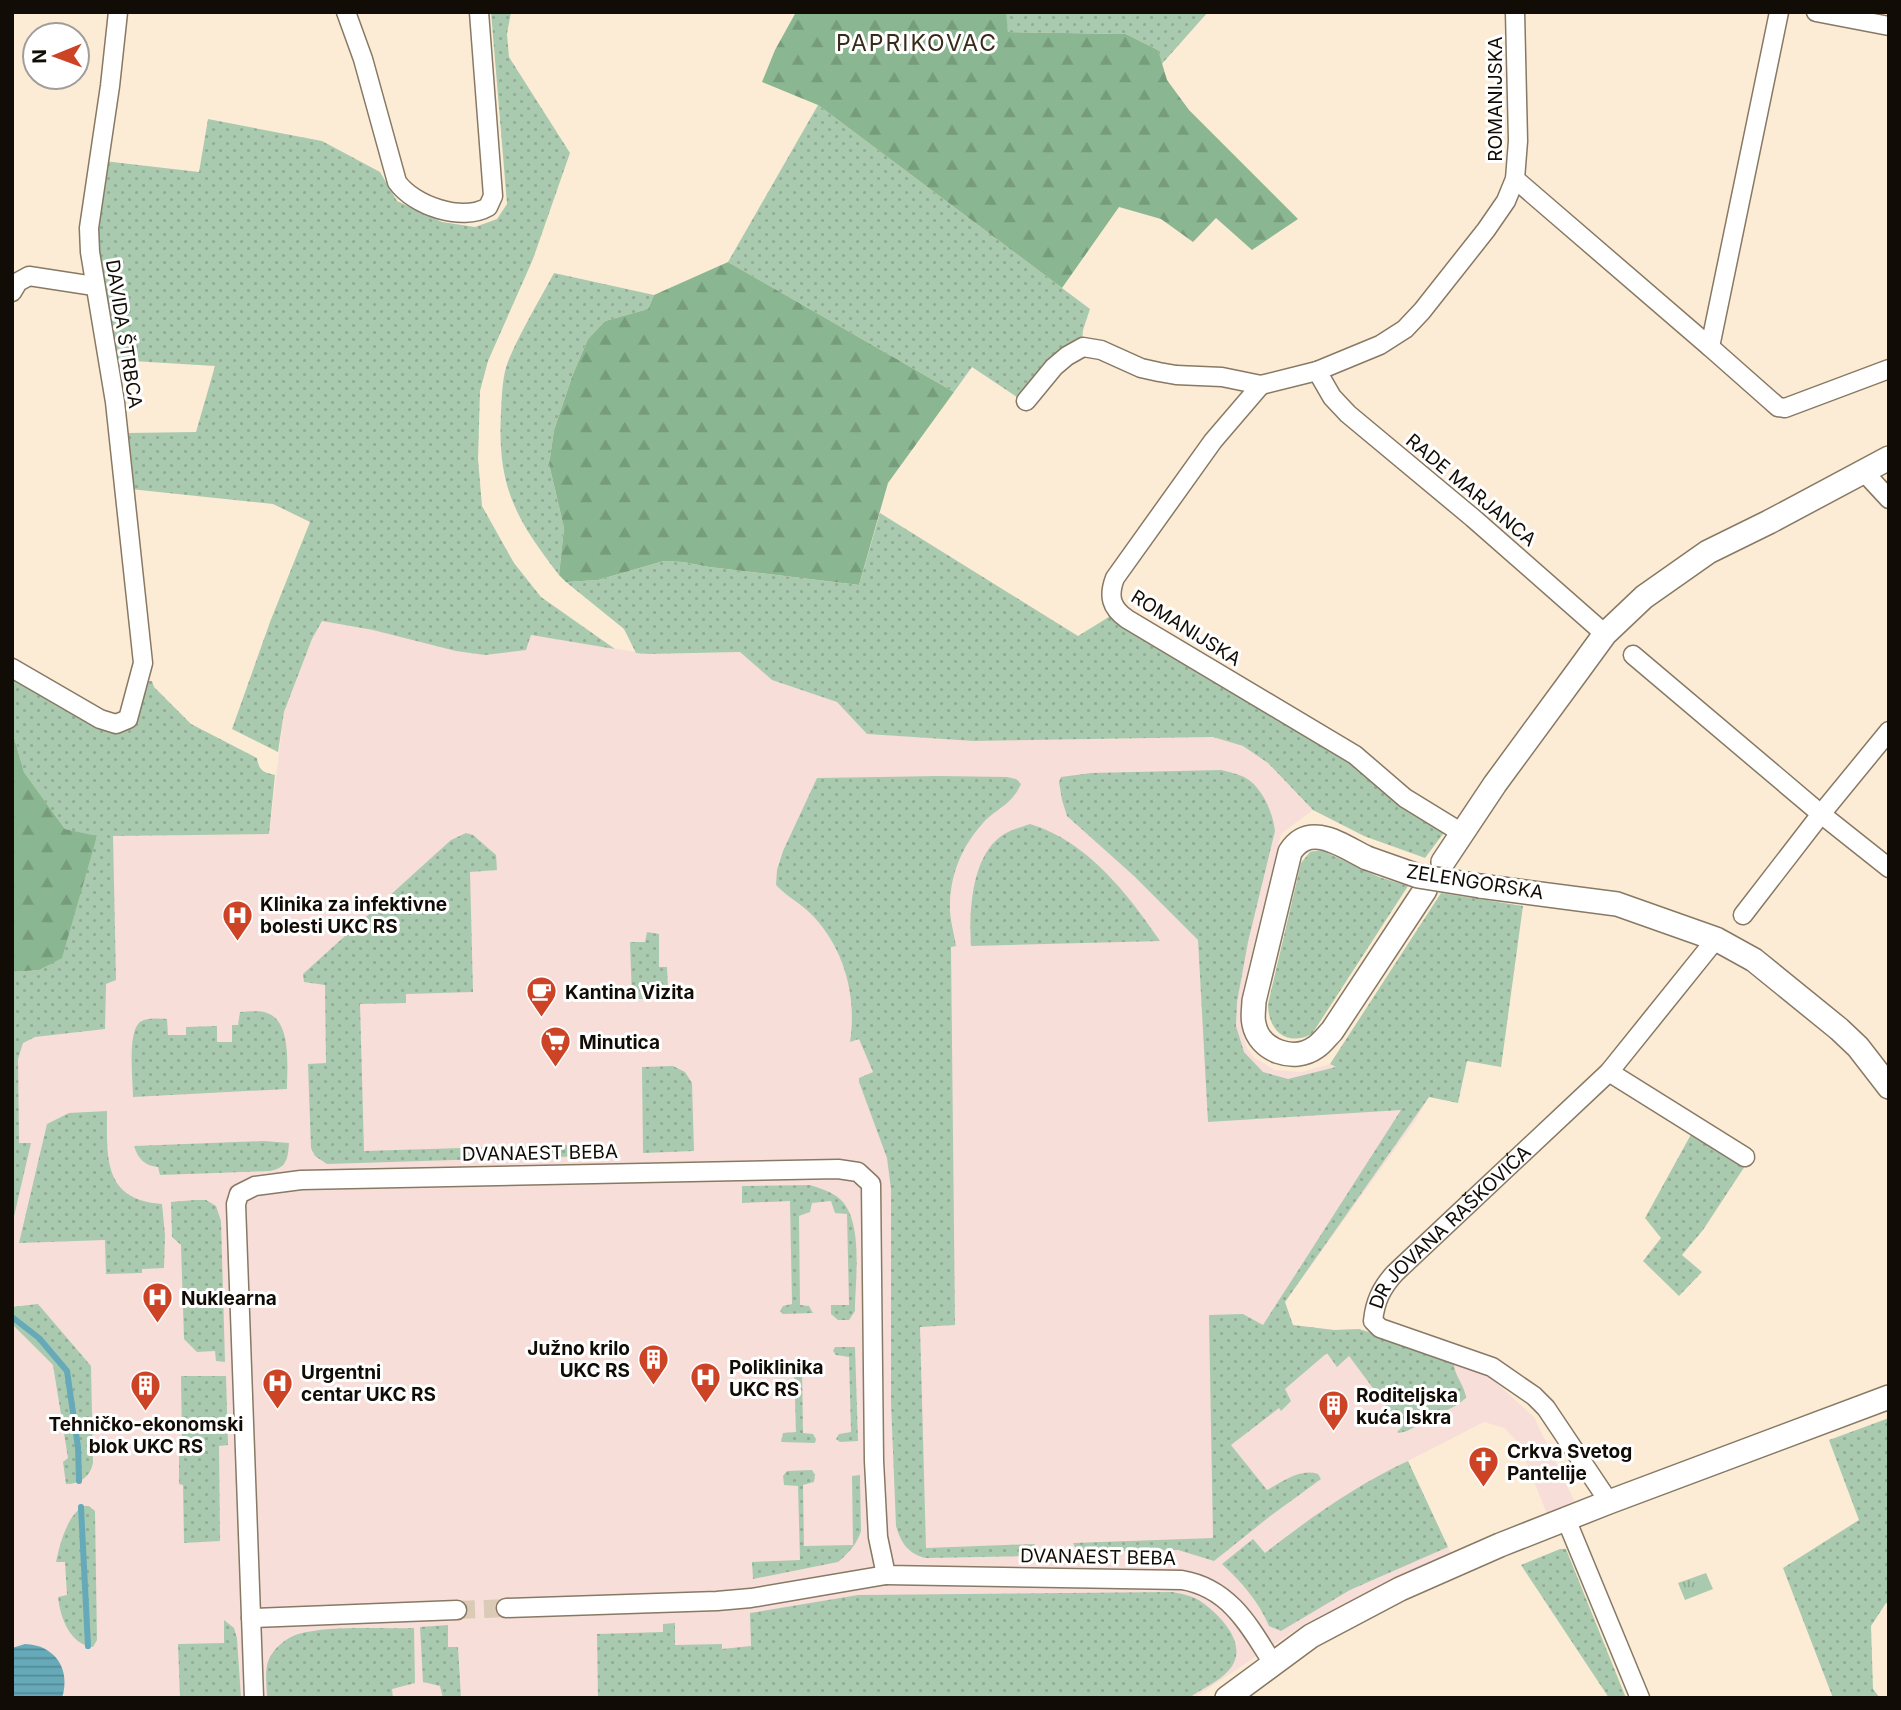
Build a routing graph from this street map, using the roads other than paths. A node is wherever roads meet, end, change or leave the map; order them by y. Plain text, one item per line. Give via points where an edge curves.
1 (118, 12) edge
2 (346, 12) edge
3 (479, 12) edge
4 (1516, 12) edge
5 (1779, 12) edge
6 (1816, 12) edge
7 (1889, 26) edge
8 (1515, 178) junction
9 (94, 286) junction
10 (12, 292) edge
11 (1710, 347) junction
12 (1889, 369) edge
13 (1317, 371) junction
14 (1261, 385) junction
15 (1026, 401) dead end
16 (1889, 458) edge
17 (1864, 472) junction
18 (1889, 499) edge
19 (1605, 634) junction
20 (1633, 655) dead end
21 (12, 668) edge
22 (1889, 731) edge
23 (1821, 814) junction
24 (1462, 833) junction
25 (1443, 862) dead end
26 (1889, 868) edge
27 (1425, 890) dead end
28 (1743, 915) dead end
29 (1716, 939) junction
30 (1609, 1072) junction
31 (1889, 1087) edge
32 (1745, 1157) dead end
33 (1889, 1397) edge
34 (1609, 1502) junction
35 (1566, 1519) junction
36 (886, 1575) junction
37 (506, 1608) tunnel mouth
38 (457, 1610) tunnel mouth
39 (251, 1618) junction
40 (1272, 1662) junction
41 (254, 1698) edge
42 (1227, 1698) edge
43 (1640, 1698) edge

1 - 9 street, DAVIDA ŠTRBCA via 89,228
2 - 3 street via 397,182 415,199 470,214 488,207 492,196
4 - 8 street, ROMANIJSKA
5 - 11 street
6 - 7 street
8 - 11 street
8 - 13 street, ROMANIJSKA via 1486,230 1405,328 1380,345
9 - 10 street via 29,276
9 - 21 street, DAVIDA ŠTRBCA via 115,402 143,663 128,719 116,724
11 - 12 street via 1778,407 1785,408
13 - 14 street, ROMANIJSKA
13 - 19 street, RADE MARJANCA via 1348,414
14 - 15 street, ROMANIJSKA via 1159,372 1101,350 1083,348 1054,368
14 - 24 street, ROMANIJSKA via 1213,441 1115,578 1112,605 1128,619 1355,755 1405,798
16 - 17 street, ZELENGORSKA
17 - 18 street
17 - 19 street, ZELENGORSKA via 1708,552 1644,597
19 - 24 street, ZELENGORSKA
20 - 23 street
22 - 23 street
23 - 26 street
23 - 28 street
24 - 25 street, ZELENGORSKA
27 - 29 street, ZELENGORSKA, bridge via 1317,1047 1298,1055 1265,1045 1258,1036 1254,1001 1290,852 1303,837 1336,843 1418,876 1616,904
29 - 30 street, DR JOVANA RAŠKOVIĆA
29 - 31 street, ZELENGORSKA via 1754,960 1829,1020 1858,1047
30 - 32 street
30 - 34 street, DR JOVANA RAŠKOVIĆA via 1386,1283 1373,1321 1386,1331 1492,1367 1534,1396
33 - 34 street
34 - 35 street
35 - 40 street via 1400,1589
35 - 43 street
36 - 37 street, DVANAEST BEBA via 717,1601
36 - 39 street, DVANAEST BEBA via 878,1537 874,1461 871,1184 858,1172 838,1168 270,1182 245,1190 236,1204
36 - 40 street, DVANAEST BEBA via 1199,1583 1237,1610
38 - 39 street
39 - 41 street, DVANAEST BEBA
40 - 42 street

